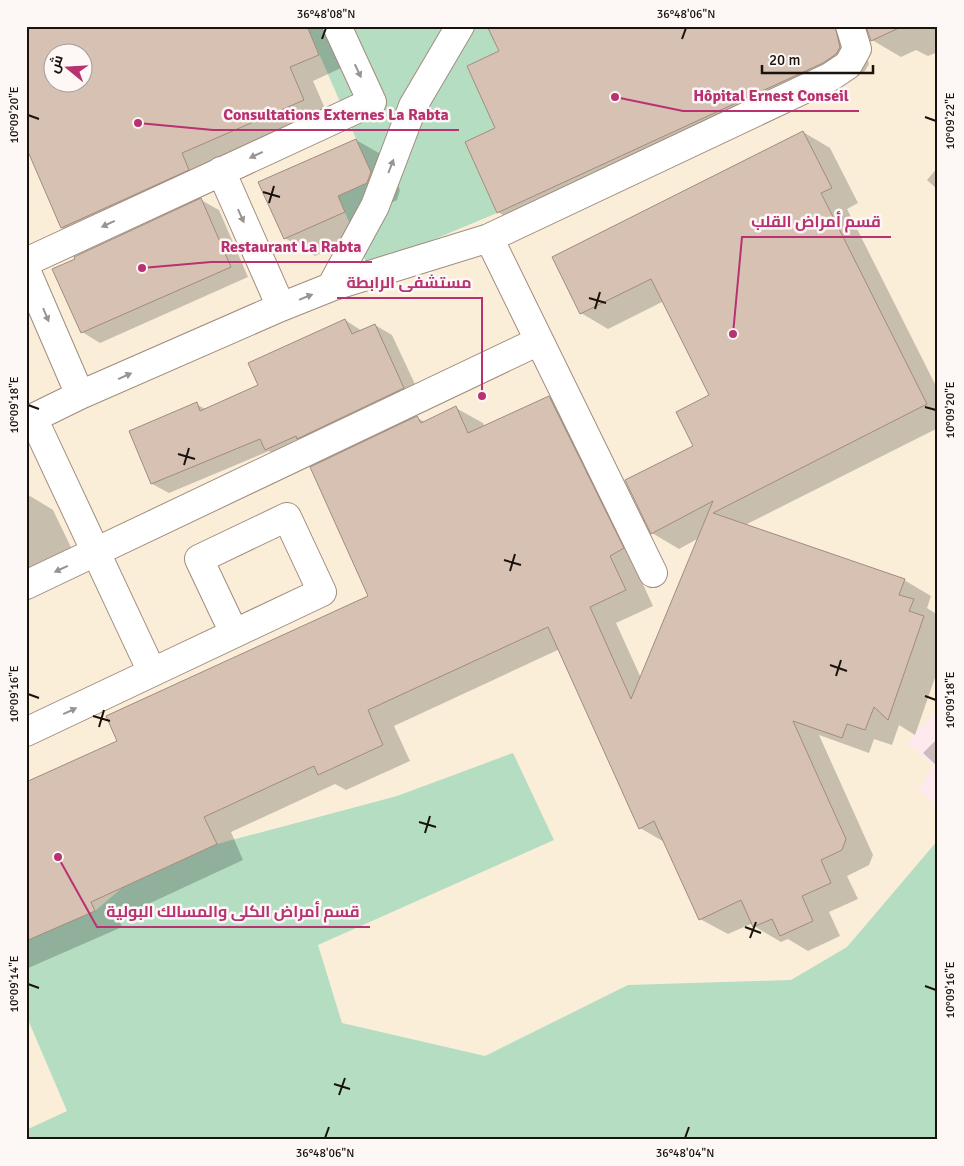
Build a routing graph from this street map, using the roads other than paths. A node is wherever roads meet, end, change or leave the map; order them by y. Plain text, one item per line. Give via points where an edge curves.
1 (337, 26) edge
2 (460, 26) edge
3 (850, 26) edge
4 (372, 102) junction
5 (413, 106) junction
6 (221, 171) junction
7 (489, 238) junction
8 (28, 258) edge
9 (331, 287) junction
10 (281, 307) junction
11 (539, 341) junction
12 (80, 395) junction
13 (96, 552) junction
14 (653, 573) dead end
15 (26, 585) edge
16 (234, 634) junction
17 (152, 672) junction
18 (26, 732) edge

1 -> 4 lane
2 - 5 lane
3 - 7 lane via 857,49 848,65 830,77
4 - 5 lane
4 -> 6 lane
9 -> 5 lane via 375,206
6 -> 8 lane
6 -> 10 lane
7 - 9 lane
7 - 11 lane
8 -> 12 lane
10 -> 9 lane
12 -> 10 lane
11 - 13 lane
11 - 14 lane
12 - 13 lane via 33,418
13 -> 15 lane
13 - 17 lane
16 - 16 lane via 322,592 287,517 199,559
16 - 17 lane
18 -> 17 lane

